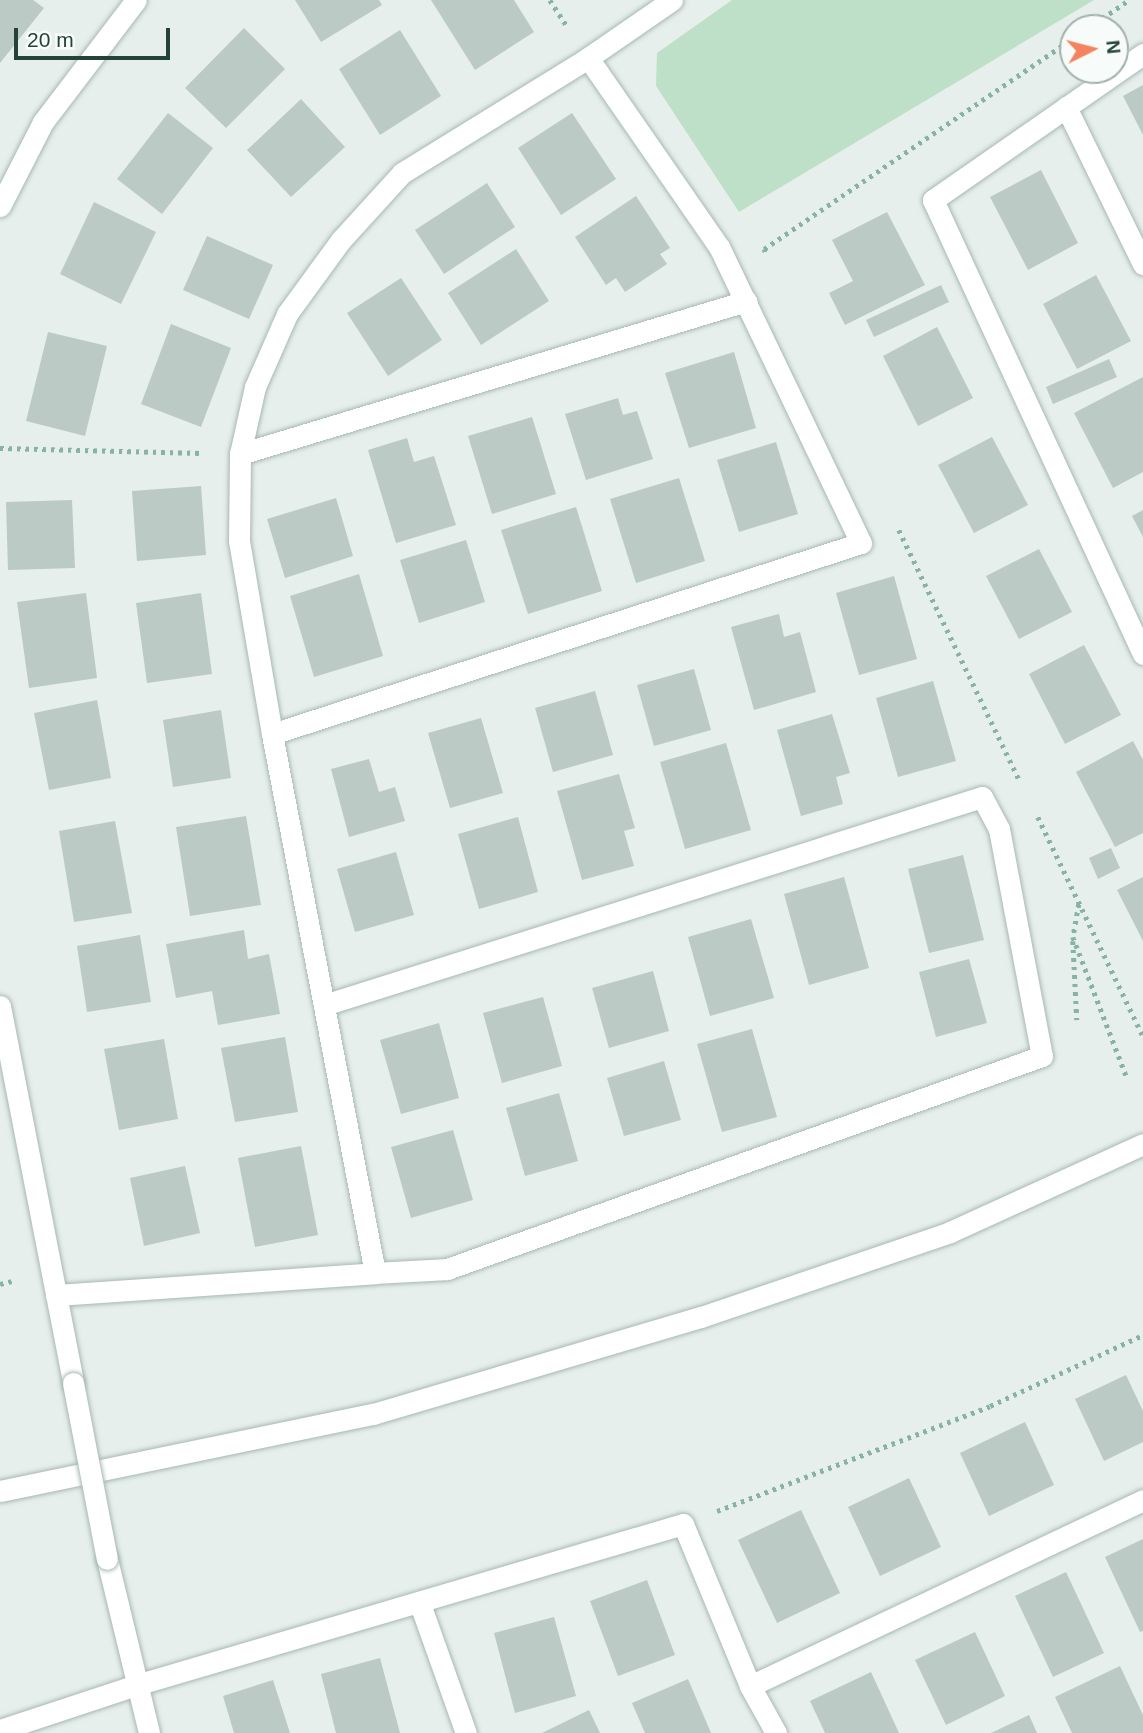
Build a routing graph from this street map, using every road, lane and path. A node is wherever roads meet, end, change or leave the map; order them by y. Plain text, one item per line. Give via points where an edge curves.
1 (135, 0) edge
2 (672, 0) edge
3 (1129, 0) edge
4 (1108, 14) edge
5 (1059, 48) edge
6 (1143, 54) edge
7 (588, 58) junction
8 (1066, 107) junction
9 (0, 206) edge
10 (770, 262) dead end
11 (1143, 264) edge
12 (746, 302) junction
13 (0, 448) edge
14 (240, 454) junction
15 (897, 526) dead end
16 (1143, 654) edge
17 (272, 734) junction
18 (1024, 789) dead end
19 (1036, 814) dead end
20 (1079, 902) junction
21 (1073, 937) junction
22 (324, 1004) junction
23 (0, 1006) edge
24 (1140, 1025) edge
25 (1077, 1029) dead end
26 (1143, 1037) edge
27 (1127, 1078) dead end
28 (1143, 1144) edge
29 (375, 1273) junction
30 (12, 1281) dead end
31 (0, 1284) edge
32 (56, 1295) junction
33 (1143, 1335) edge
34 (0, 1491) edge
35 (1143, 1500) edge
36 (683, 1524) junction
37 (420, 1604) junction
38 (135, 1685) junction
39 (750, 1686) junction
40 (0, 1730) edge
41 (149, 1733) edge
42 (467, 1733) edge
43 (776, 1733) edge

1 - 9 street via 43,122
2 - 7 street
3 - 4 path
5 - 10 path via 764,249
6 - 8 street
7 - 12 street via 719,247
7 - 14 street via 402,173 341,240 287,314 255,387
8 - 11 street
8 - 16 street via 933,201
12 - 14 street
12 - 17 street via 861,543
13 - 14 path
14 - 17 street via 239,540
15 - 18 path
17 - 22 street
19 - 20 path
20 - 21 path
20 - 24 path
21 - 25 path
21 - 27 path
22 - 29 street
22 - 29 street via 982,797 999,829 1042,1056 447,1269
23 - 32 street
24 - 26 path
28 - 34 street via 950,1232 701,1317 373,1414
29 - 32 street
30 - 31 path
32 - 38 street, bridge
33 - 36 path via 990,1406
35 - 39 street
36 - 37 street
36 - 39 street
37 - 38 street
37 - 42 street
38 - 40 street
38 - 41 street
39 - 43 street

